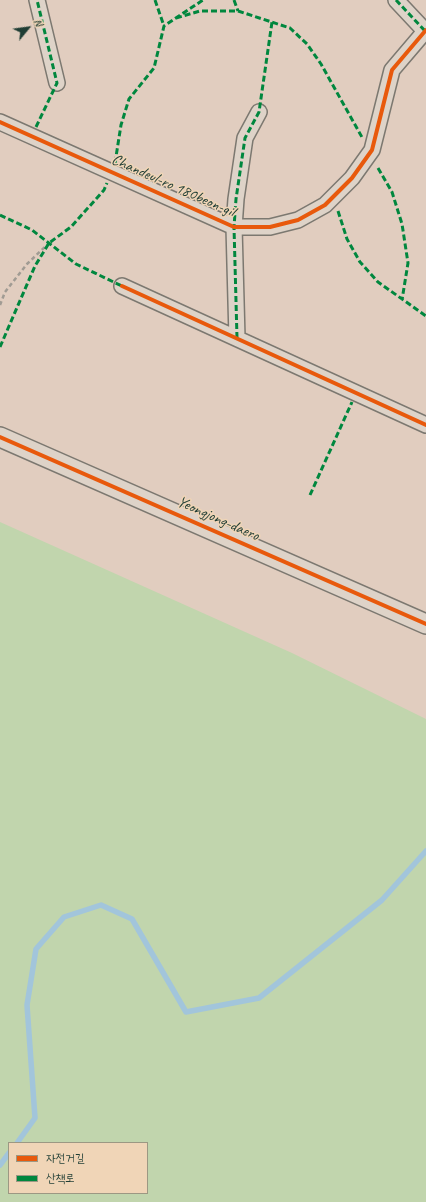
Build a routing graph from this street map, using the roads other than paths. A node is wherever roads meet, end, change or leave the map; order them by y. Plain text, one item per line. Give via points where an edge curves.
1 (37, 0) edge
2 (396, 0) edge
3 (426, 31) edge
4 (57, 83) dead end
5 (259, 112) dead end
6 (0, 122) edge
7 (234, 227) junction
8 (122, 286) dead end
9 (237, 338) junction
10 (426, 425) edge
11 (0, 437) edge
12 (426, 624) edge

1 - 4 street
2 - 3 street
3 - 7 street, Chandeul-ro 180beon-gil via 392,70 372,150 352,178 324,205 298,220 270,227
5 - 7 street via 245,138
6 - 7 street, Chandeul-ro 180beon-gil
7 - 9 street
8 - 9 street
9 - 10 street
11 - 12 street, Yeongjong-daero

